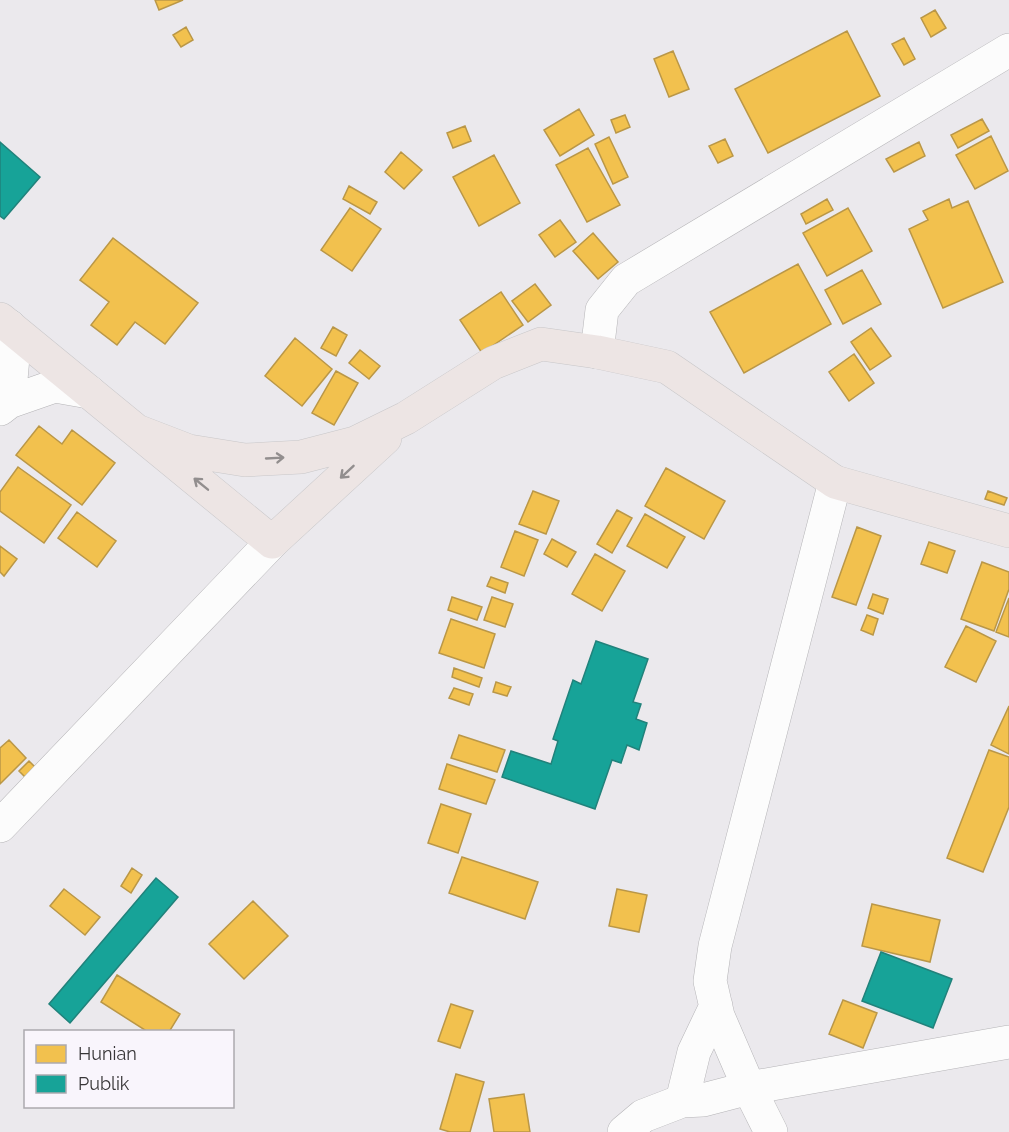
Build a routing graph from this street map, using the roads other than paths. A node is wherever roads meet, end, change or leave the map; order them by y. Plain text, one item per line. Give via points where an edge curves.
1 (1009, 50) edge
2 (5, 323) edge
3 (597, 352) junction
4 (89, 392) junction
5 (5, 405) edge
6 (406, 418) junction
7 (137, 431) junction
8 (835, 482) junction
9 (1009, 531) edge
10 (272, 542) junction
11 (0, 826) edge
12 (716, 1006) junction
13 (1009, 1042) edge
14 (749, 1088) junction
15 (682, 1101) junction
16 (624, 1132) edge
17 (771, 1132) edge

1 - 3 street via 626,280 602,310
2 - 4 main road
2 - 5 street via 13,357
3 - 6 main road via 541,344 493,363
3 - 8 main road via 667,367
4 - 5 street via 55,386
4 - 7 main road
7 -> 6 main road via 189,451 245,460 290,458 355,443
6 -> 10 main road
10 -> 7 main road
8 - 9 main road
8 - 12 street via 715,946 710,981
10 - 11 street
12 - 14 street
12 - 15 street via 694,1052
13 - 14 street
14 - 15 street via 703,1100
14 - 17 street
15 - 16 street via 643,1116

